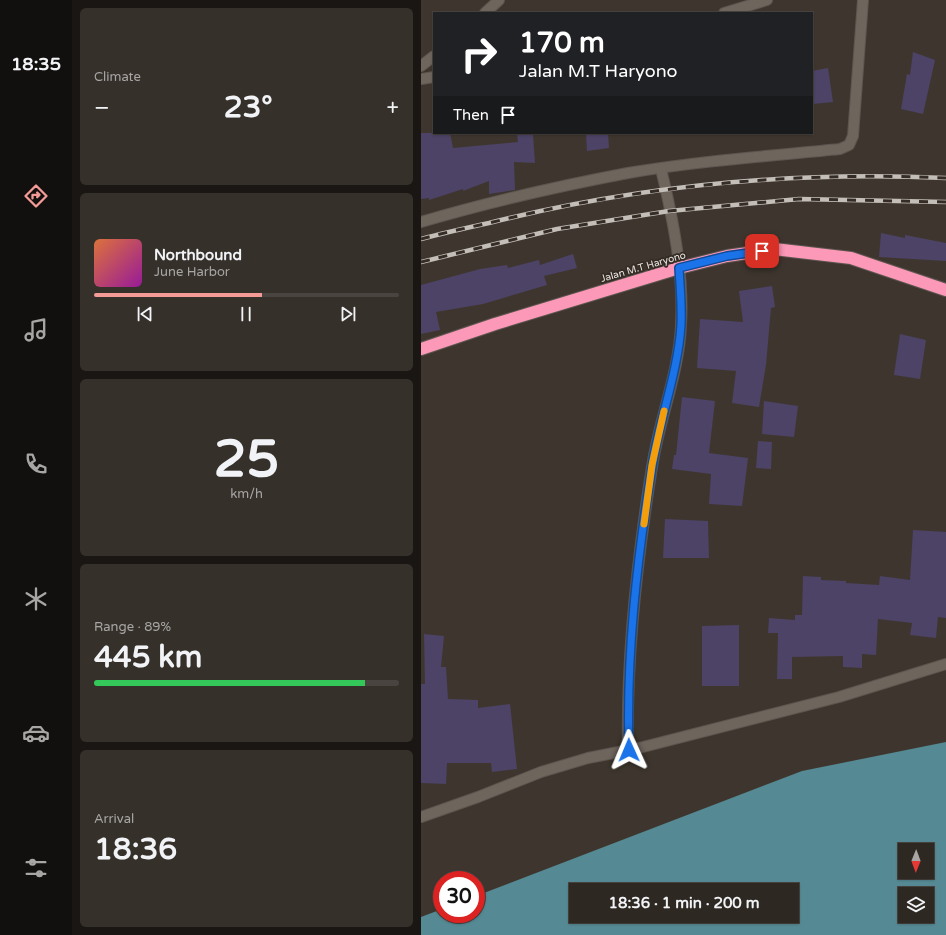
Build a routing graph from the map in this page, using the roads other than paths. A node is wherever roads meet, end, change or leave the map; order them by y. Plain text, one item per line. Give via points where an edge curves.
1 (499, 0) edge
2 (767, 0) edge
3 (863, 0) edge
4 (730, 8) edge
5 (486, 12) edge
6 (433, 57) edge
7 (421, 66) edge
8 (433, 77) edge
9 (421, 79) edge
10 (661, 169) junction
11 (421, 222) edge
12 (679, 268) junction
13 (946, 290) edge
14 (421, 349) edge
15 (946, 664) edge
16 (629, 750) junction
17 (421, 817) edge

1 - 5 street
2 - 4 street
3 - 10 street via 853,136 849,145 840,149
6 - 7 street
8 - 9 street
10 - 11 street via 629,173 472,207
10 - 12 street
12 - 13 highway, Jalan M.T Haryono via 727,256 774,249 851,258
12 - 14 highway, Jalan M.T Haryono
12 - 16 street via 681,325 675,365 652,465 639,558 627,695
15 - 16 street via 839,697
16 - 17 street via 588,758 541,772

